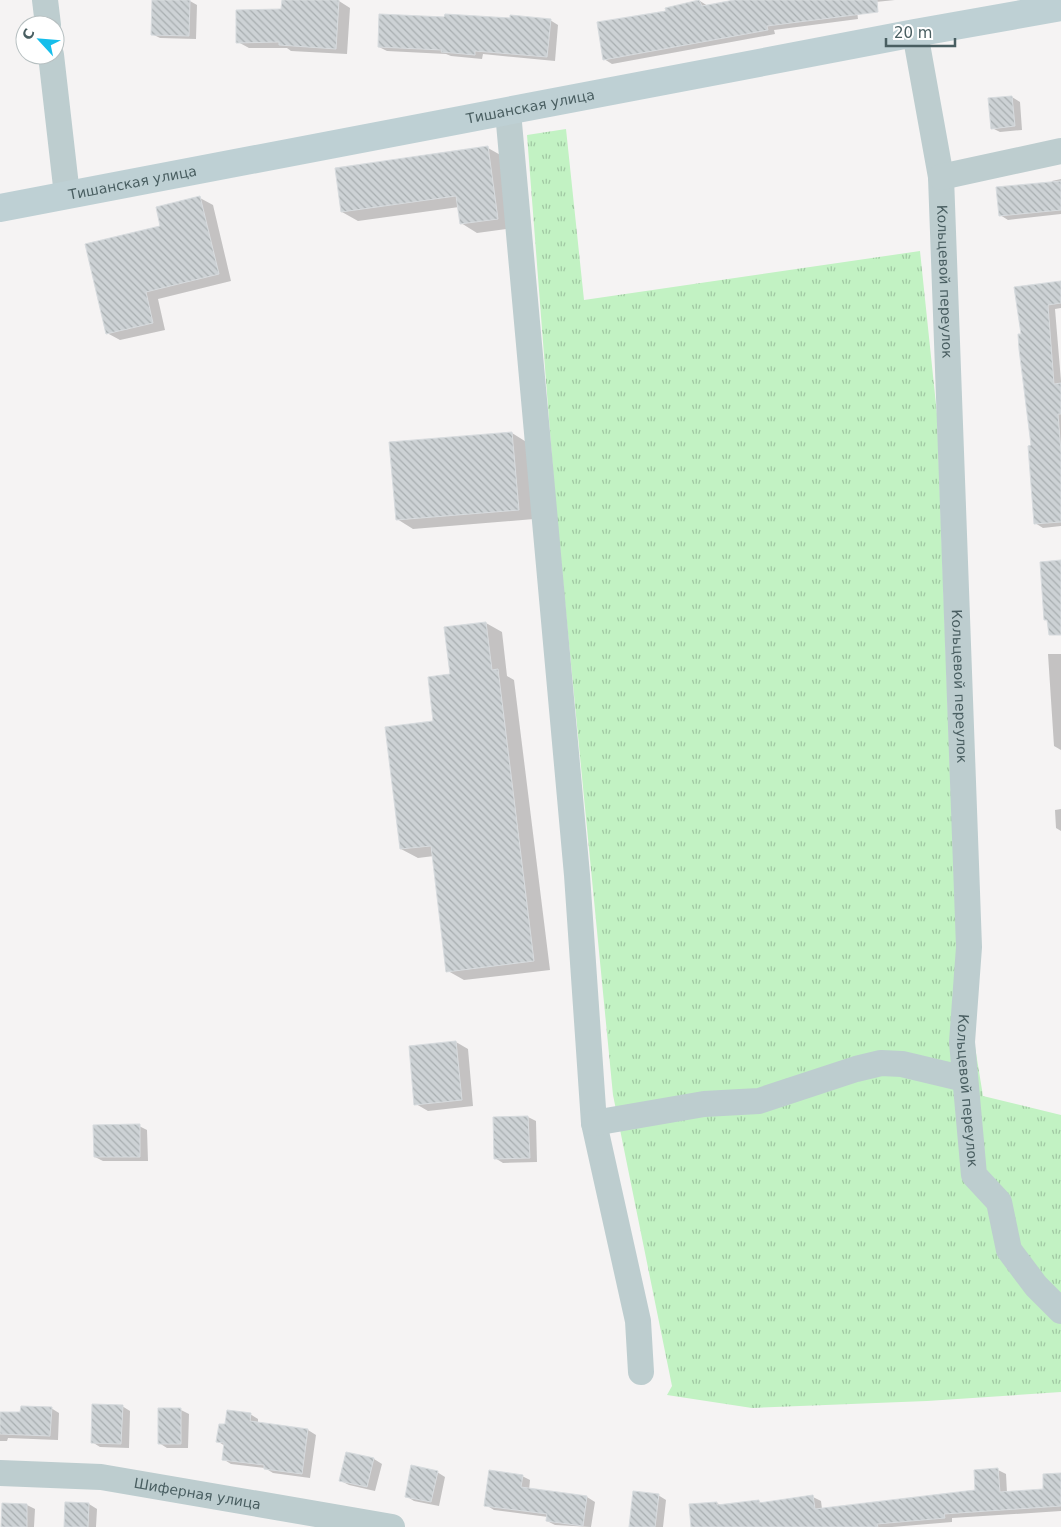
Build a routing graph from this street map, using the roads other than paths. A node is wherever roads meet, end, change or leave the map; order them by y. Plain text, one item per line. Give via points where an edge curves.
1 (45, 0) edge
2 (1061, 7) edge
3 (47, 15) edge
4 (915, 33) junction
5 (52, 65) edge
6 (508, 112) junction
7 (1061, 151) edge
8 (941, 177) junction
9 (67, 195) junction
10 (0, 208) edge
11 (965, 1079) junction
12 (594, 1123) junction
13 (1061, 1311) edge
14 (641, 1372) dead end
15 (0, 1473) edge
16 (392, 1527) edge

1 - 3 street
2 - 4 main road, Тишанская улица
4 - 6 main road, Тишанская улица
4 - 8 street, Кольцевой переулок
5 - 9 street
6 - 9 main road, Тишанская улица
6 - 12 street via 577,875
7 - 8 street
8 - 11 street, Кольцевой переулок via 969,947 962,1042
9 - 10 main road, Тишанская улица
11 - 12 street via 902,1064 881,1063 759,1101 704,1104
11 - 13 street, Кольцевой переулок via 974,1175 1000,1202 1009,1250 1036,1286
12 - 14 street via 638,1321
15 - 16 street, Шиферная улица via 101,1477

